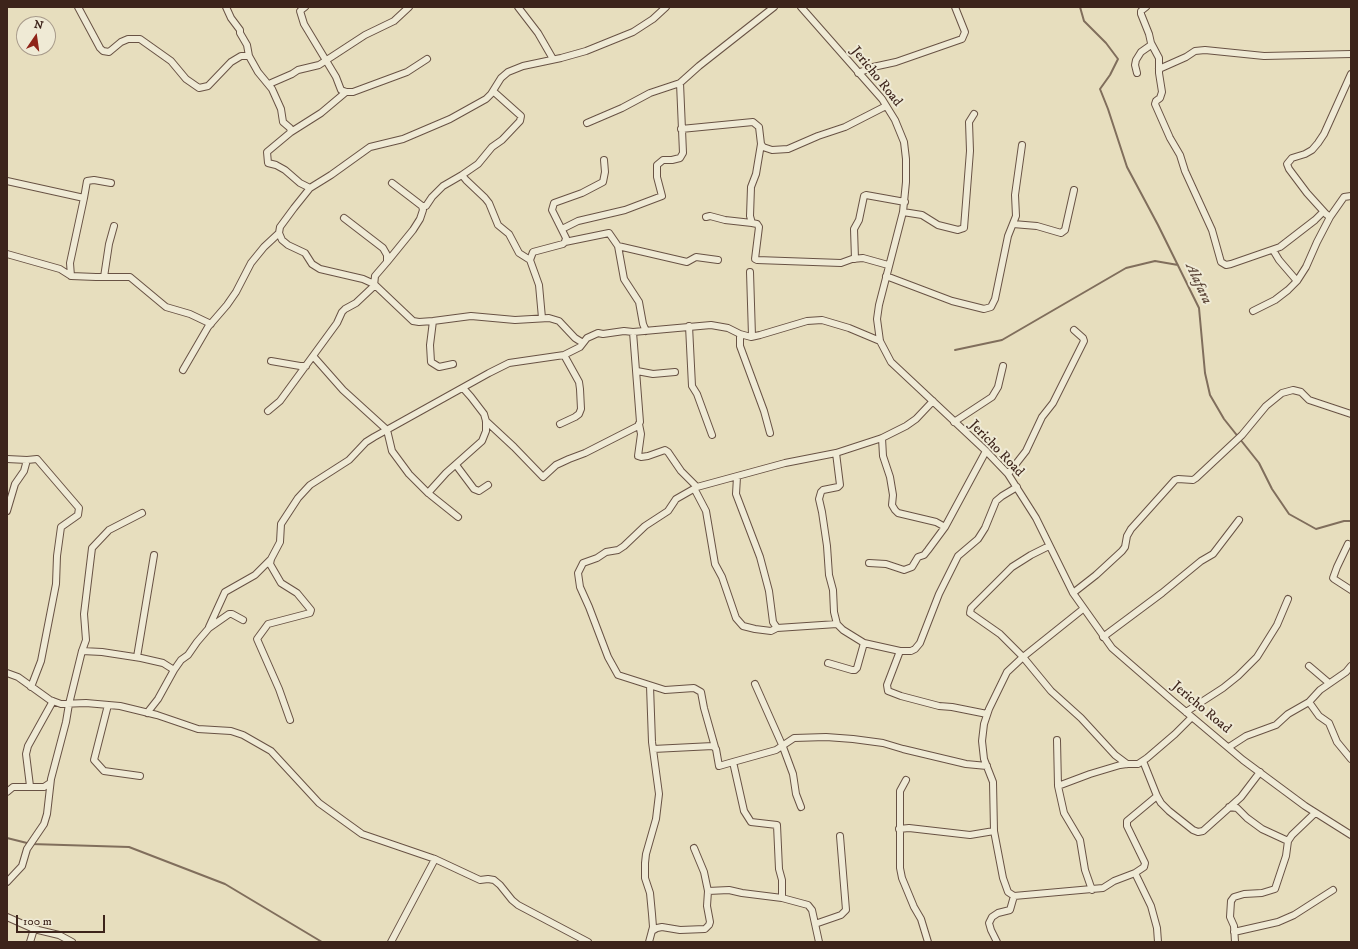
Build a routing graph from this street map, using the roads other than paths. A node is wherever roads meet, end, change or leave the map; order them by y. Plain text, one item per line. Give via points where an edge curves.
1 (78, 7) edge
2 (226, 7) edge
3 (305, 7) edge
4 (409, 7) edge
5 (518, 7) edge
6 (666, 7) edge
7 (774, 7) edge
8 (801, 7) edge
9 (955, 7) edge
10 (1146, 7) edge
11 (1151, 43) junction
12 (1351, 54) edge
13 (249, 56) junction
14 (426, 59) dead end
15 (553, 59) junction
16 (325, 61) junction
17 (1159, 69) junction
18 (858, 73) junction
19 (1137, 73) dead end
20 (1351, 74) edge
21 (680, 83) junction
22 (269, 84) junction
23 (493, 91) junction
24 (346, 92) junction
25 (886, 106) junction
26 (974, 114) dead end
27 (587, 123) dead end
28 (681, 129) junction
29 (291, 132) junction
30 (761, 144) junction
31 (1022, 145) dead end
32 (604, 160) dead end
33 (462, 175) junction
34 (7, 181) edge
35 (111, 183) dead end
36 (392, 183) dead end
37 (310, 188) junction
38 (1074, 190) dead end
39 (1351, 196) edge
40 (84, 198) junction
41 (905, 202) junction
42 (422, 206) junction
43 (903, 212) junction
44 (1323, 212) junction
45 (706, 217) dead end
46 (1330, 217) junction
47 (344, 218) dead end
48 (752, 223) junction
49 (1013, 224) junction
50 (114, 226) dead end
51 (562, 229) junction
52 (279, 233) junction
53 (565, 242) junction
54 (618, 246) junction
55 (1273, 250) junction
56 (7, 254) edge
57 (855, 259) junction
58 (530, 260) junction
59 (718, 260) dead end
60 (387, 262) junction
61 (888, 265) junction
62 (750, 272) dead end
63 (71, 276) junction
64 (886, 276) junction
65 (104, 277) junction
66 (1297, 281) junction
67 (374, 284) junction
68 (1253, 311) dead end
69 (542, 318) junction
70 (433, 321) junction
71 (211, 324) junction
72 (689, 326) junction
73 (1074, 330) dead end
74 (646, 331) junction
75 (633, 332) junction
76 (742, 335) junction
77 (752, 336) junction
78 (880, 341) junction
79 (583, 342) junction
80 (564, 355) junction
81 (313, 356) junction
82 (271, 361) dead end
83 (453, 364) dead end
84 (306, 366) junction
85 (1002, 366) dead end
86 (183, 370) dead end
87 (637, 371) junction
88 (675, 372) dead end
89 (463, 388) junction
90 (933, 401) junction
91 (268, 411) dead end
92 (1351, 414) edge
93 (486, 421) junction
94 (954, 422) junction
95 (560, 424) dead end
96 (640, 424) junction
97 (387, 430) junction
98 (770, 433) dead end
99 (712, 435) dead end
100 (882, 438) junction
101 (986, 452) junction
102 (836, 453) junction
103 (7, 459) edge
104 (27, 460) junction
105 (456, 465) junction
106 (1008, 474) junction
107 (737, 477) junction
108 (488, 485) dead end
109 (696, 488) junction
110 (1017, 488) junction
111 (428, 493) junction
112 (7, 511) edge
113 (142, 513) dead end
114 (458, 517) dead end
115 (1239, 520) dead end
116 (945, 527) junction
117 (1348, 544) dead end
118 (1049, 546) junction
119 (154, 555) dead end
120 (271, 559) junction
121 (869, 563) dead end
122 (1351, 590) edge
123 (1073, 594) junction
124 (1288, 599) dead end
125 (1083, 609) junction
126 (243, 620) dead end
127 (837, 624) junction
128 (209, 628) junction
129 (777, 628) junction
130 (1103, 637) junction
131 (864, 643) junction
132 (82, 651) junction
133 (900, 651) junction
134 (137, 657) junction
135 (1023, 657) junction
136 (828, 663) dead end
137 (1309, 666) dead end
138 (1351, 666) edge
139 (174, 670) junction
140 (7, 672) edge
141 (1348, 674) edge
142 (1329, 683) junction
143 (755, 684) dead end
144 (650, 686) junction
145 (31, 687) junction
146 (53, 700) junction
147 (1309, 702) junction
148 (69, 704) junction
149 (108, 705) junction
150 (147, 712) junction
151 (1186, 712) junction
152 (987, 714) junction
153 (1192, 717) junction
154 (290, 720) dead end
155 (1057, 740) dead end
156 (715, 747) junction
157 (783, 747) junction
158 (1229, 747) junction
159 (653, 749) junction
160 (1351, 759) edge
161 (1143, 761) junction
162 (733, 762) junction
163 (1127, 764) junction
164 (987, 766) junction
165 (1260, 772) junction
166 (140, 776) dead end
167 (906, 780) dead end
168 (50, 783) junction
169 (30, 786) junction
170 (1058, 786) junction
171 (7, 792) edge
172 (1157, 796) junction
173 (1238, 799) junction
174 (801, 807) dead end
175 (1229, 807) junction
176 (1237, 808) junction
177 (1316, 813) junction
178 (899, 829) junction
179 (994, 831) junction
180 (1351, 835) edge
181 (840, 836) dead end
182 (1288, 841) junction
183 (694, 848) dead end
184 (435, 859) junction
185 (1135, 873) junction
186 (7, 882) edge
187 (1092, 890) junction
188 (1333, 890) dead end
189 (708, 891) junction
190 (1014, 896) junction
191 (782, 898) junction
192 (7, 917) edge
193 (815, 924) junction
194 (34, 928) junction
195 (652, 932) junction
196 (1234, 932) junction
197 (30, 942) edge
198 (72, 942) edge
199 (391, 942) edge
200 (588, 942) edge
201 (649, 942) edge
202 (819, 942) edge
203 (928, 942) edge
204 (997, 942) edge
205 (1158, 942) edge
206 (1235, 942) edge

1 - 13 street via 102,51 109,52 128,39 140,39 171,61 186,79 199,88 208,86 241,56
2 - 13 street via 240,30
3 - 16 street via 300,11 304,24
4 - 16 street via 394,21 365,35
5 - 15 street via 538,33
6 - 15 street via 633,32 586,51
7 - 21 street
8 - 18 street, Jericho Road
9 - 18 street via 965,32 962,39
10 - 11 street via 1140,14
11 - 17 street via 1159,58
11 - 19 street via 1136,60
12 - 17 street via 1264,56 1205,50 1195,51
13 - 22 street
14 - 24 street via 407,72 354,92
15 - 23 street via 508,72
16 - 22 street
16 - 24 street via 341,90
17 - 55 street via 1162,95 1155,104 1212,230 1221,262 1226,265
18 - 25 street, Jericho Road
20 - 44 street via 1318,144 1305,154 1292,158 1287,164 1288,169
21 - 27 street via 650,93
21 - 28 street
22 - 29 street via 282,109 283,122
23 - 33 street via 521,116 520,121 478,164
23 - 37 street via 486,100 444,122 403,139 370,148
24 - 29 street
25 - 30 street via 845,127 788,149 768,150
25 - 41 street, Jericho Road via 904,142
26 - 43 street via 969,122 970,151 964,228 958,230 938,225 922,215
28 - 30 street via 753,122 759,127
28 - 51 street via 682,156 663,160 657,165 662,196 625,210 578,221
29 - 37 street via 268,152 268,163 285,170
30 - 48 street via 751,187
31 - 49 street via 1015,195 1016,216
32 - 51 street via 603,182 554,203 552,210
33 - 42 street via 443,186 426,206
33 - 58 street via 489,203 498,225 509,234 518,253
34 - 40 street
35 - 40 street via 87,181
36 - 42 street
37 - 52 street via 280,227
38 - 49 street via 1065,230 1061,233 1037,226
39 - 46 street via 1344,197
40 - 63 street via 70,263
41 - 43 street, Jericho Road
41 - 57 street via 864,196 859,220 854,229
42 - 60 street via 420,219
43 - 61 street, Jericho Road
44 - 46 street
44 - 55 street via 1287,242
45 - 48 street
46 - 66 street
47 - 60 street via 383,248
48 - 57 street via 759,227 755,255 757,260 841,263
49 - 64 street via 991,307 984,309 952,301
50 - 65 street
51 - 53 street
52 - 67 street via 282,240 305,253 312,264 320,269
52 - 71 street via 251,263 236,292
53 - 54 street via 609,233
53 - 58 street via 533,252
54 - 59 street via 687,262 696,257
54 - 74 street via 624,279 639,302
55 - 66 street
56 - 63 street via 60,269
57 - 61 street via 863,258
58 - 69 street via 539,285
60 - 67 street via 375,276
61 - 64 street, Jericho Road
62 - 77 street
63 - 65 street
64 - 78 street, Jericho Road via 877,319
65 - 71 street via 130,277 166,307
66 - 68 street via 1275,300
67 - 70 street via 413,321
67 - 81 street via 356,303 342,312
69 - 70 street via 515,320 470,316
69 - 79 street via 559,321 575,338
70 - 83 street via 431,362 439,366
71 - 86 street
72 - 74 street
72 - 76 street via 723,326
72 - 99 street via 692,386
73 - 106 street via 1084,340 1026,451
74 - 75 street
75 - 79 street via 598,333
75 - 87 street
76 - 77 street
76 - 98 street via 740,346
77 - 78 street via 807,321 822,320
78 - 90 street, Jericho Road via 891,362
79 - 80 street via 580,347
80 - 89 street via 509,363
80 - 95 street via 579,382 581,409 575,417
81 - 84 street
81 - 97 street via 343,390
82 - 84 street
84 - 91 street via 280,401
85 - 94 street via 998,387 992,397
87 - 88 street via 652,374
87 - 96 street
89 - 93 street via 484,414
89 - 97 street
90 - 94 street, Jericho Road
90 - 100 street via 916,419
92 - 123 street via 1309,400 1301,392 1293,390 1282,393 1266,406 1242,435 1196,478 1175,480 1131,529 1122,551
93 - 96 street via 543,477 556,465 585,454
93 - 105 street via 482,441
94 - 101 street, Jericho Road
96 - 109 street via 638,456 641,458 665,450
97 - 111 street via 392,451 409,474
97 - 120 street via 366,442 349,460 306,489 281,524 280,542
100 - 102 street
100 - 116 street via 883,456 890,477 892,505 895,510
101 - 106 street, Jericho Road
101 - 116 street
102 - 107 street via 785,463
102 - 127 street via 840,485 823,490 819,499
103 - 104 street
104 - 112 street via 24,471 15,484
104 - 145 street via 37,459 80,508 78,515 61,527 56,584 41,661
105 - 108 street via 474,489 479,491
105 - 111 street
106 - 110 street, Jericho Road
107 - 109 street
107 - 129 street via 736,494 760,556 769,591 773,622
109 - 129 street via 706,511 715,564 736,618 743,626 754,629 771,631
109 - 144 street via 676,499 668,512 645,526 618,550 606,552 583,563 578,573 580,587 608,657 618,675
110 - 118 street, Jericho Road via 1036,518
110 - 133 street via 996,501 985,528 958,556 918,646 911,651
111 - 114 street
113 - 132 street via 109,530 92,548 84,614 86,640
115 - 130 street via 1213,554
116 - 121 street via 924,555 918,556 912,567 904,570 886,564
117 - 122 street via 1333,578
118 - 123 street, Jericho Road
118 - 135 street via 1012,567 970,609 971,615 1000,634
119 - 134 street
120 - 128 street via 254,575 225,592
120 - 154 street via 270,564 281,583 298,593 311,610 310,613 268,624 257,639
123 - 125 street, Jericho Road
124 - 151 street via 1277,625 1258,657 1223,688
125 - 130 street, Jericho Road
125 - 135 street
126 - 128 street via 229,614
127 - 129 street
127 - 131 street
128 - 139 street
130 - 151 street, Jericho Road via 1121,656
131 - 133 street
131 - 136 street via 855,670
132 - 134 street
132 - 148 street
133 - 152 street via 887,685 888,691 939,706
134 - 139 street via 163,663
135 - 152 street via 1007,672
135 - 163 street via 1051,691
137 - 142 street
138 - 141 street
139 - 150 street
140 - 145 street
141 - 142 street
142 - 147 street
143 - 157 street
144 - 156 street via 665,690 694,688 701,692
144 - 159 street
145 - 146 street
146 - 148 street
146 - 169 street via 28,746 26,754
147 - 158 street via 1288,714 1276,725 1252,732
147 - 160 street via 1319,716 1329,723 1337,742
148 - 149 street
148 - 168 street
149 - 150 street
149 - 166 street via 94,760 104,771
150 - 184 street via 198,729 231,731 243,735 271,751 319,803 362,834
151 - 153 street, Jericho Road
152 - 164 street via 982,741
153 - 158 street, Jericho Road
153 - 161 street
155 - 170 street
156 - 159 street
156 - 162 street via 720,766
157 - 162 street
157 - 164 street via 794,738 853,739 883,743 966,764
157 - 174 street
158 - 165 street, Jericho Road
159 - 195 street via 659,794 656,819 645,863
161 - 163 street
161 - 172 street
162 - 191 street via 744,811 751,822 777,825
163 - 170 street
164 - 179 street via 994,782
165 - 173 street
165 - 177 street, Jericho Road
167 - 178 street via 900,791
168 - 169 street via 44,787
168 - 186 street via 44,824 27,849 22,866
169 - 171 street via 13,787
170 - 187 street via 1064,813 1082,843 1085,870
172 - 175 street via 1168,811 1198,832 1203,831
172 - 185 street via 1127,821 1145,863 1144,867
173 - 175 street
173 - 176 street
175 - 176 street
176 - 182 street via 1262,829
177 - 180 street, Jericho Road
177 - 182 street
178 - 179 street via 970,835
178 - 203 street via 902,878 921,919
179 - 190 street via 1002,878 1008,892
181 - 193 street via 846,910 841,915
182 - 196 street via 1276,889 1244,894 1234,897 1231,901 1230,917
183 - 189 street
184 - 199 street
184 - 200 street via 480,880 494,880 518,905
185 - 187 street via 1103,888
185 - 205 street via 1151,906
187 - 190 street
188 - 196 street via 1278,922
189 - 191 street via 729,890
189 - 195 street via 708,928 680,930 662,927
190 - 204 street via 1010,910 998,913 989,923
191 - 193 street via 808,905 812,910
192 - 194 street
193 - 202 street
194 - 197 street
194 - 198 street via 59,935
195 - 201 street
196 - 206 street

